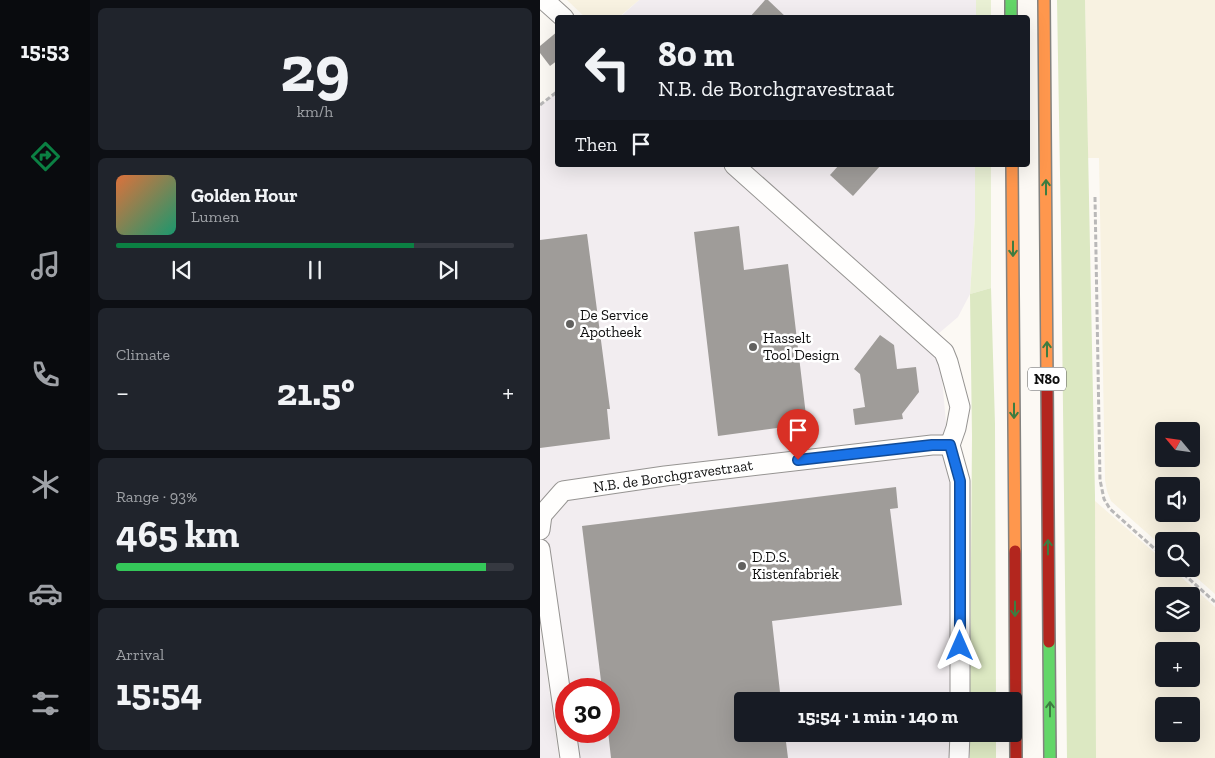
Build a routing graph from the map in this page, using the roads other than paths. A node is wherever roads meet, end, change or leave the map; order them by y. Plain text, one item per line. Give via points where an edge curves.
1 (544, 0) edge
2 (1011, 0) edge
3 (1044, 0) edge
4 (561, 15) edge
5 (1011, 15) edge
6 (736, 167) edge
7 (1012, 167) edge
8 (950, 445) junction
9 (540, 530) edge
10 (540, 548) edge
11 (960, 692) edge
12 (960, 742) edge
13 (570, 758) edge
14 (960, 758) edge
15 (1016, 758) edge
16 (1050, 758) edge

1 - 4 street
2 - 5 highway
16 -> 3 highway, N80
6 - 8 street via 944,352 960,407
7 -> 15 highway, N80
8 - 9 street, N.B. de Borchgravestraat via 665,476 563,491 542,515
8 - 11 street via 960,481
10 - 13 street
12 - 14 street

